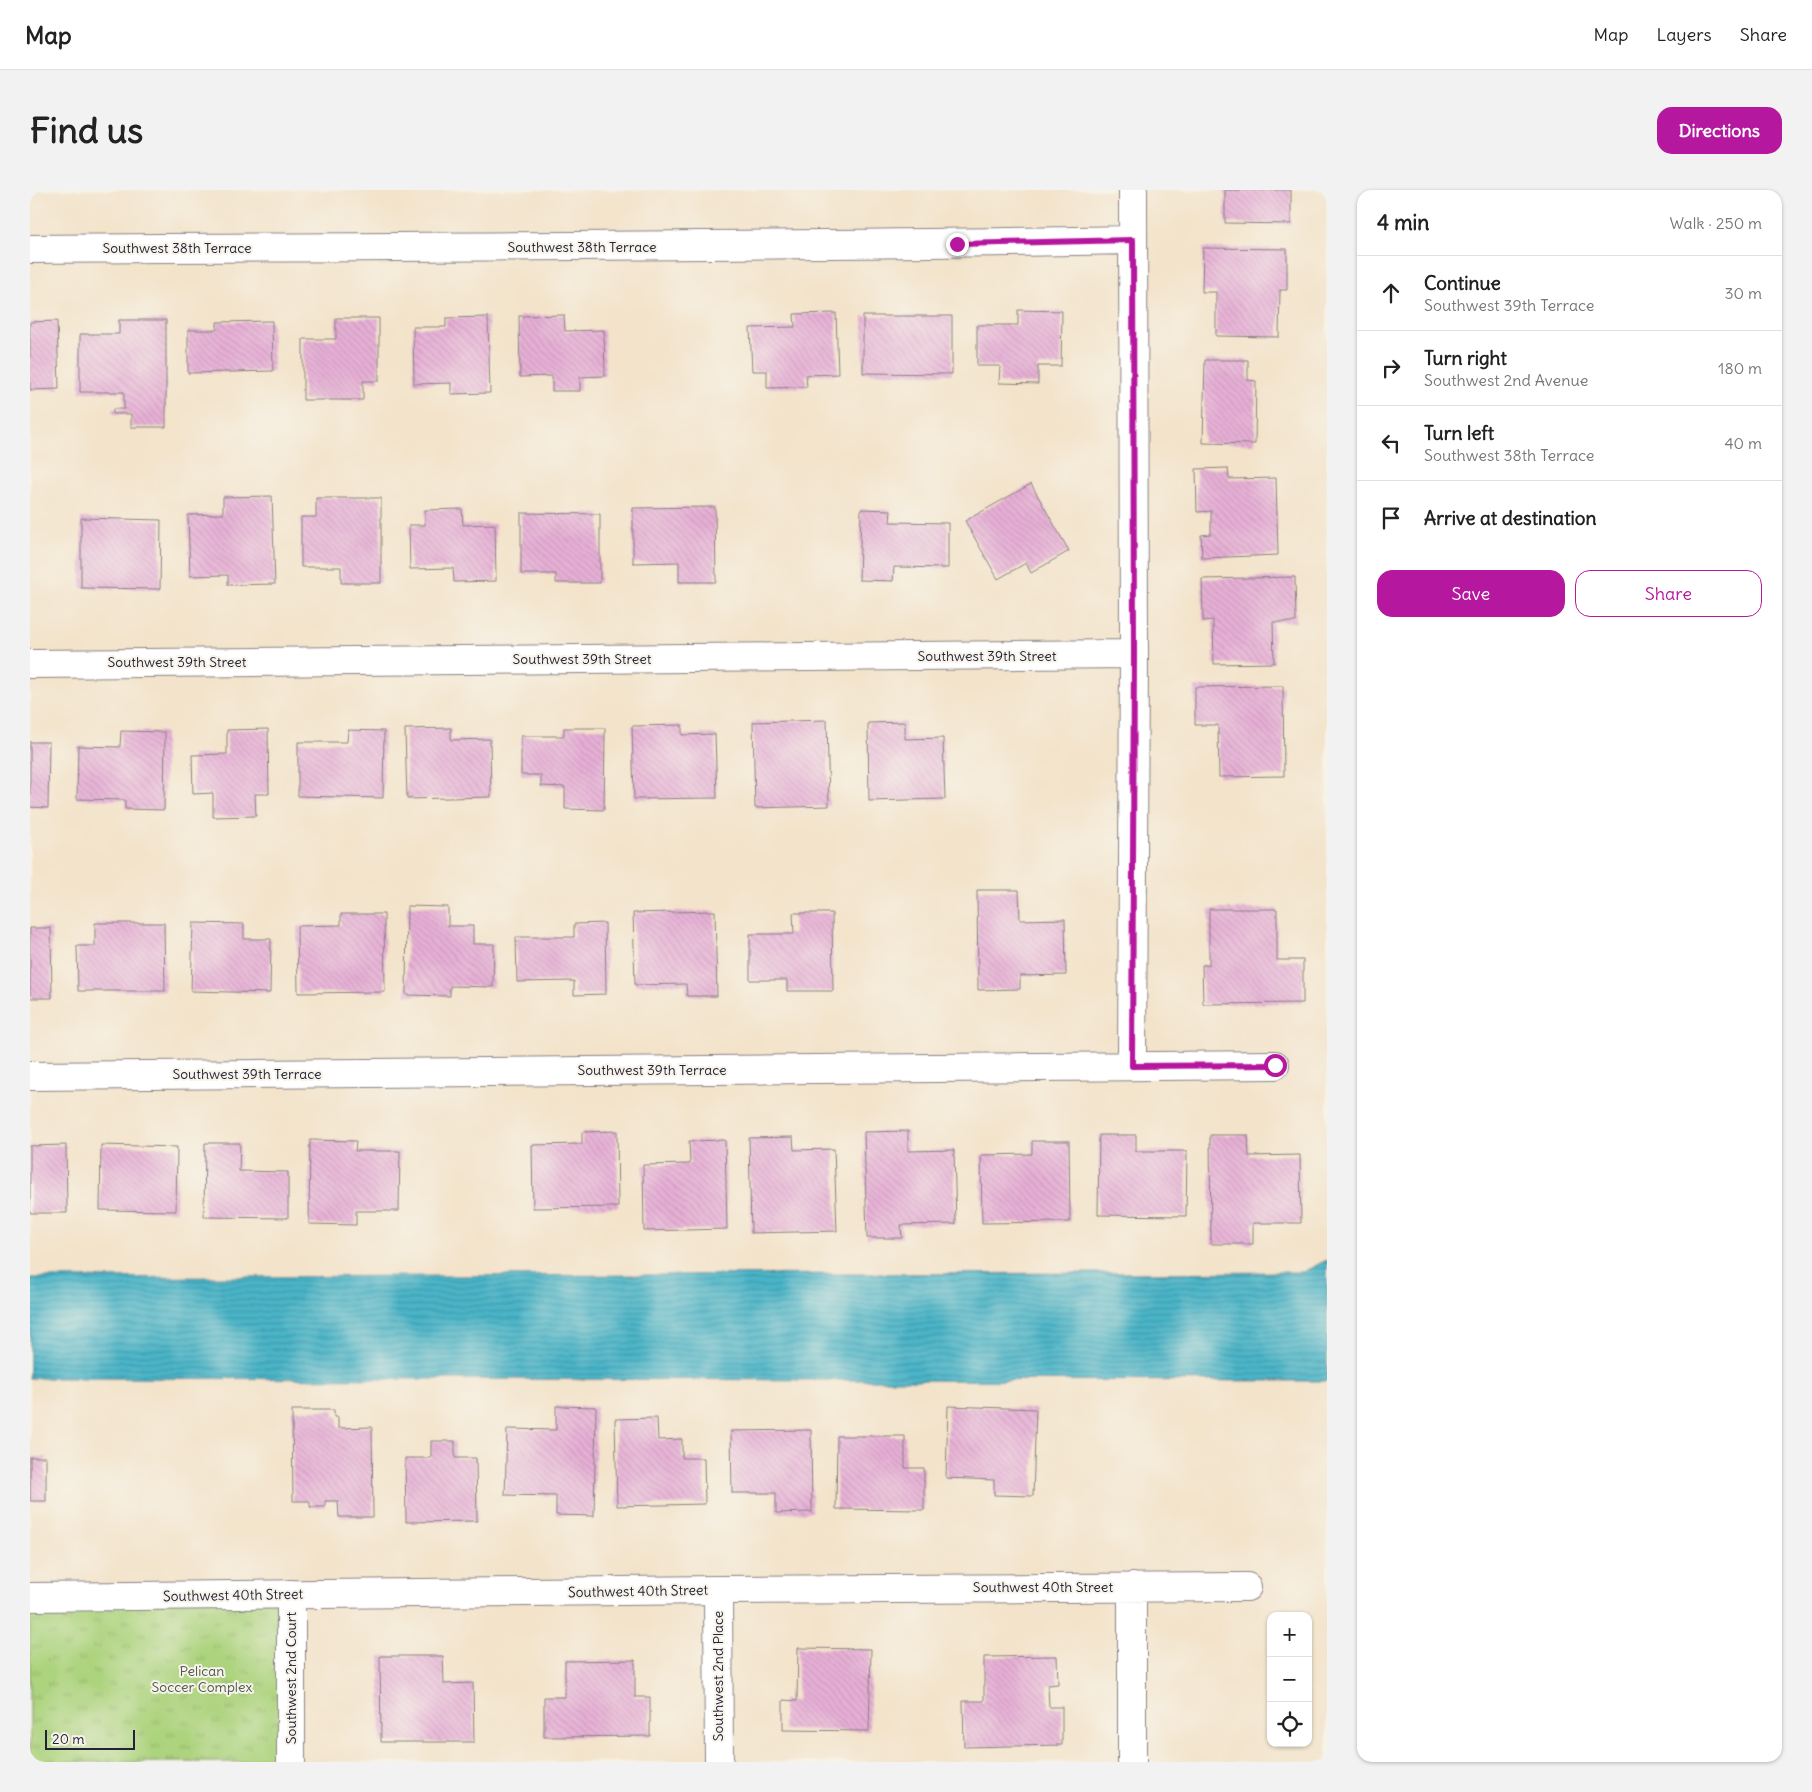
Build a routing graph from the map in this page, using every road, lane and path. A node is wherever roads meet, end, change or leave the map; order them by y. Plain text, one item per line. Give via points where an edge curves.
1 (1133, 190) edge
2 (1133, 240) junction
3 (30, 249) edge
4 (1134, 654) junction
5 (30, 664) edge
6 (1275, 1065) dead end
7 (1132, 1066) junction
8 (30, 1076) edge
9 (1132, 1587) junction
10 (1246, 1587) dead end
11 (718, 1590) junction
12 (291, 1594) junction
13 (30, 1597) edge
14 (291, 1762) edge
15 (719, 1762) edge
16 (1132, 1762) edge

1 - 2 street
2 - 3 street, Southwest 38th Terrace via 957,244
2 - 4 street
4 - 5 street, Southwest 39th Street
4 - 7 street
6 - 7 street, Southwest 39th Terrace
7 - 8 street, Southwest 39th Terrace
9 - 10 street, Southwest 40th Street
9 - 11 street, Southwest 40th Street
9 - 16 street
11 - 12 street, Southwest 40th Street
11 - 15 street, Southwest 2nd Place
12 - 13 street, Southwest 40th Street
12 - 14 street, Southwest 2nd Court

